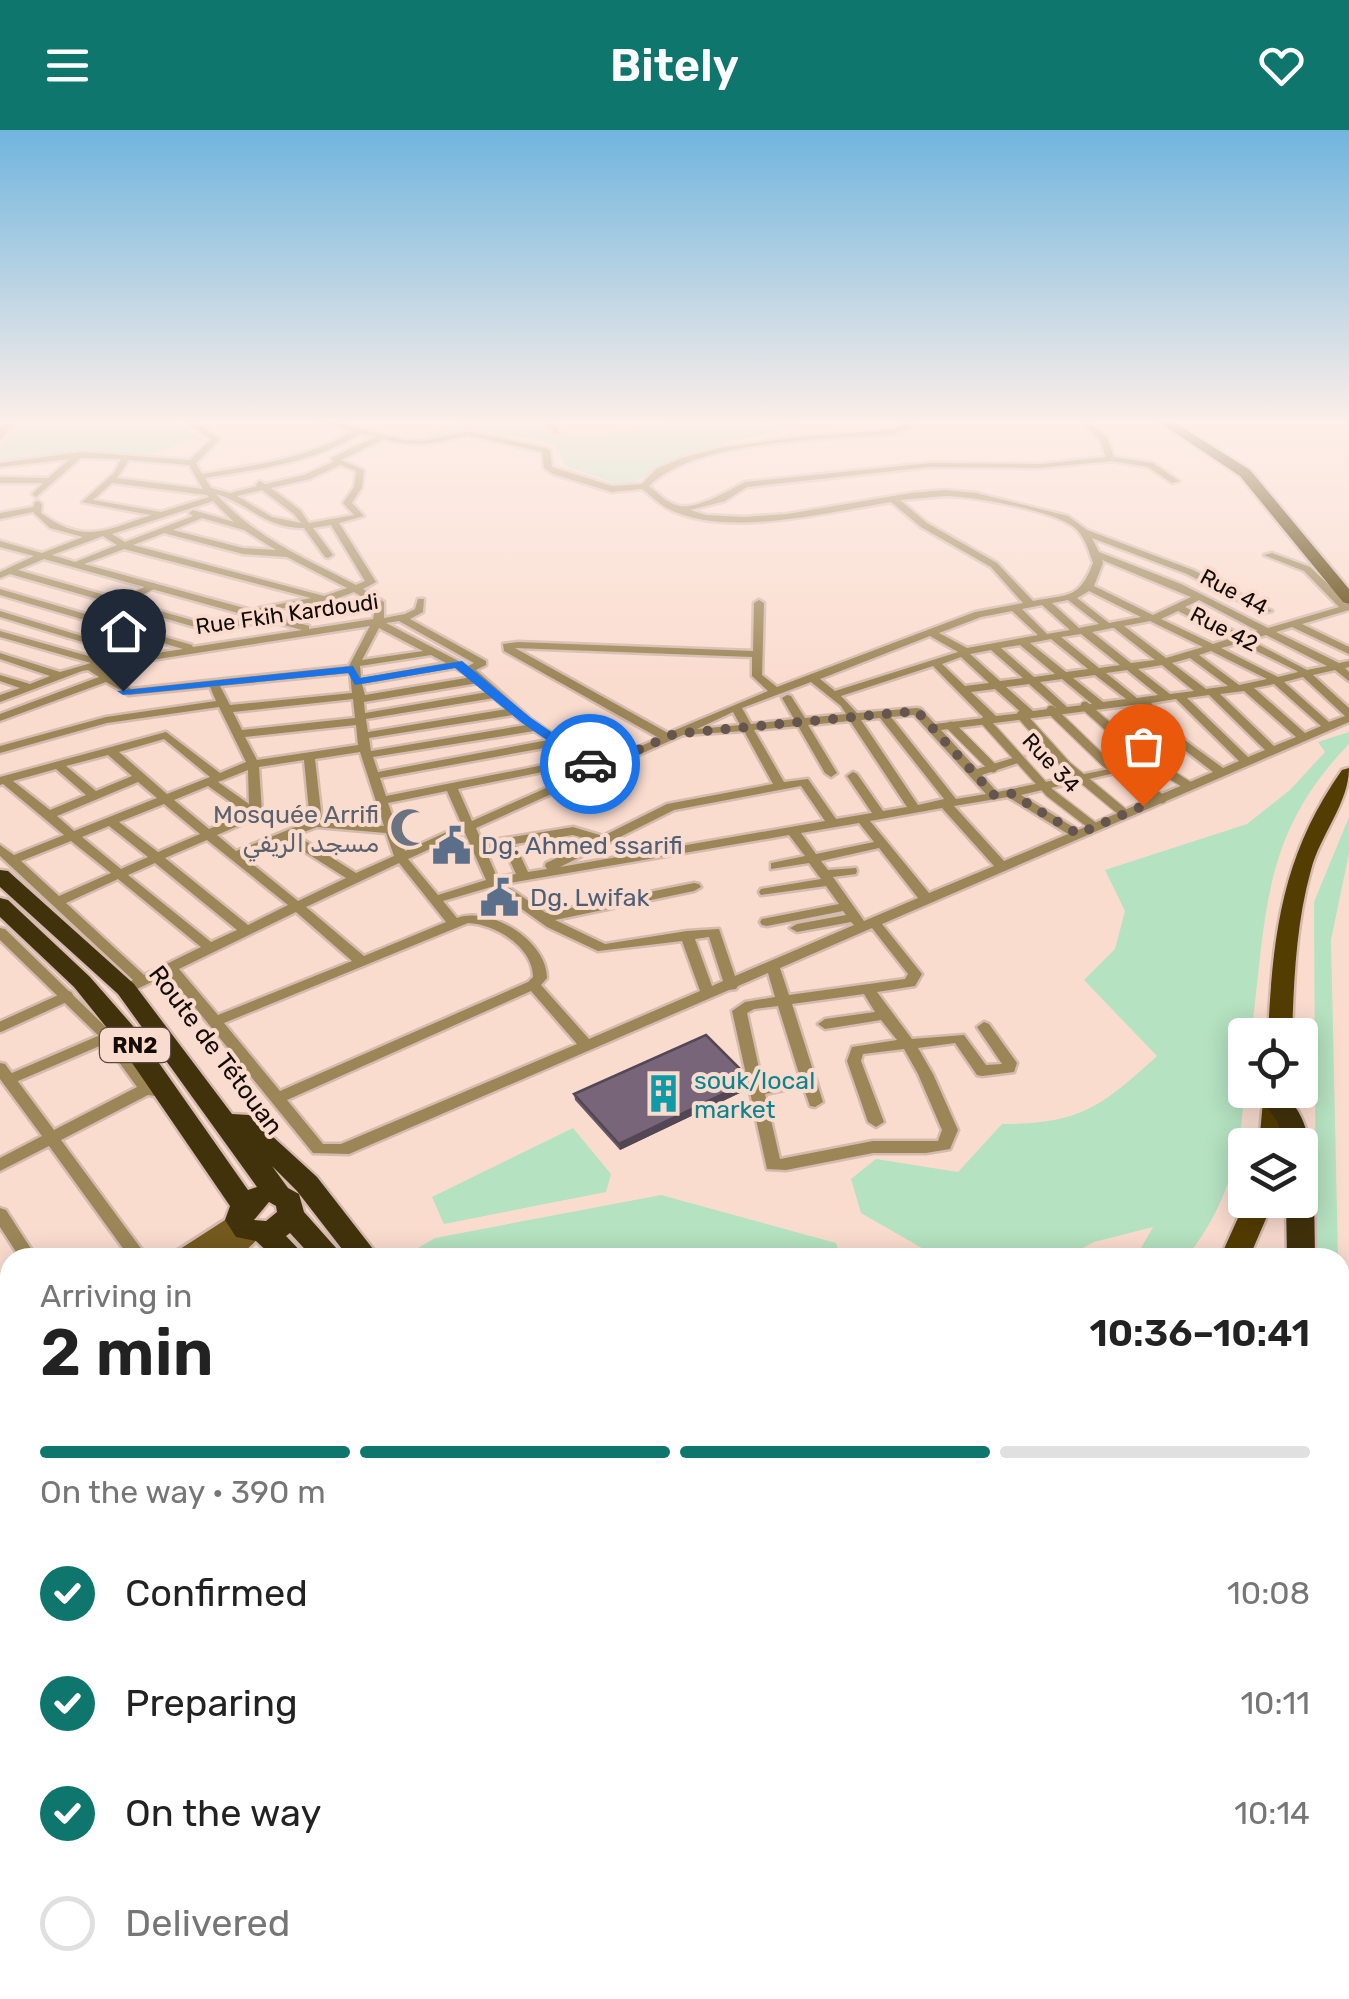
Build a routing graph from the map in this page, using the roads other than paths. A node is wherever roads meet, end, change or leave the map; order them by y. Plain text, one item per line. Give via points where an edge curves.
1 (39, 507) edge
2 (117, 507) edge
3 (184, 507) edge
4 (224, 507) edge
5 (252, 507) edge
6 (287, 507) edge
7 (350, 507) edge
8 (676, 507) edge
9 (688, 507) edge
10 (834, 507) edge
11 (903, 507) edge
12 (1023, 507) edge
13 (1272, 507) edge
14 (179, 510) junction
15 (680, 510) junction
16 (163, 515) junction
17 (202, 515) junction
18 (333, 522) junction
19 (309, 526) junction
20 (247, 528) junction
21 (164, 530) junction
22 (1087, 533) junction
23 (106, 534) junction
24 (92, 537) junction
25 (0, 544) edge
26 (125, 546) junction
27 (44, 554) junction
28 (293, 554) junction
29 (1095, 554) junction
30 (328, 555) dead end
31 (1269, 555) dead end
32 (77, 564) junction
33 (7, 569) edge
34 (153, 586) junction
35 (1089, 587) junction
36 (354, 588) junction
37 (0, 592) edge
38 (1072, 597) junction
39 (1198, 597) junction
40 (324, 599) junction
41 (421, 600) dead end
42 (1045, 602) junction
43 (120, 603) junction
44 (759, 603) dead end
45 (1030, 604) junction
46 (1348, 604) edge
47 (1014, 607) junction
48 (1178, 607) junction
49 (253, 611) junction
50 (1267, 612) dead end
51 (0, 614) edge
52 (404, 617) junction
53 (1156, 617) junction
54 (275, 618) junction
55 (378, 622) junction
56 (1112, 622) junction
57 (1292, 623) junction
58 (310, 630) junction
59 (1080, 631) junction
60 (1267, 632) junction
61 (932, 633) junction
62 (0, 634) edge
63 (1048, 636) junction
64 (398, 637) junction
65 (1020, 640) junction
66 (1242, 640) junction
67 (364, 641) junction
68 (906, 643) junction
69 (993, 646) junction
70 (192, 648) junction
71 (1216, 648) junction
72 (1349, 651) edge
73 (431, 652) junction
74 (964, 653) junction
75 (755, 654) junction
76 (1193, 655) junction
77 (0, 656) edge
78 (144, 657) junction
79 (938, 661) junction
80 (1164, 662) junction
81 (108, 664) junction
82 (1349, 664) edge
83 (1336, 666) junction
84 (91, 667) junction
85 (463, 667) junction
86 (1133, 667) junction
87 (1096, 670) junction
88 (354, 672) junction
89 (1305, 672) junction
90 (1061, 673) junction
91 (59, 676) junction
92 (811, 677) junction
93 (0, 678) edge
94 (106, 678) junction
95 (1030, 678) junction
96 (1349, 678) edge
97 (480, 679) junction
98 (1276, 679) junction
99 (214, 682) junction
100 (996, 684) junction
101 (29, 687) junction
102 (1242, 688) junction
103 (962, 690) junction
104 (1208, 692) junction
105 (496, 694) junction
106 (781, 694) junction
107 (836, 694) junction
108 (360, 697) junction
109 (1173, 697) junction
110 (0, 699) edge
111 (1138, 700) junction
112 (1099, 704) junction
113 (225, 706) junction
114 (1084, 706) junction
115 (736, 707) junction
116 (1057, 709) junction
117 (516, 711) junction
118 (883, 714) junction
119 (1024, 714) junction
120 (1349, 716) edge
121 (854, 717) junction
122 (0, 718) edge
123 (361, 719) junction
124 (989, 720) junction
125 (801, 722) junction
126 (951, 726) junction
127 (1327, 726) junction
128 (536, 727) junction
129 (750, 728) junction
130 (932, 728) junction
131 (518, 730) junction
132 (241, 734) junction
133 (670, 736) junction
134 (1302, 736) junction
135 (557, 742) junction
136 (364, 746) junction
137 (526, 748) junction
138 (0, 750) edge
139 (1272, 750) junction
140 (111, 751) junction
141 (309, 756) junction
142 (1020, 759) junction
143 (584, 760) junction
144 (1149, 762) junction
145 (1246, 762) junction
146 (254, 764) junction
147 (59, 766) junction
148 (597, 768) junction
149 (993, 768) junction
150 (1117, 771) junction
151 (538, 772) junction
152 (831, 773) dead end
153 (1222, 773) junction
154 (974, 774) junction
155 (1349, 774) edge
156 (374, 776) junction
157 (853, 776) dead end
158 (139, 777) junction
159 (1079, 778) junction
160 (213, 779) junction
161 (2, 780) edge
162 (778, 784) junction
163 (1044, 786) junction
164 (1189, 786) junction
165 (452, 789) junction
166 (1010, 793) junction
167 (994, 795) junction
168 (95, 796) junction
169 (1162, 798) junction
170 (161, 799) junction
171 (383, 800) junction
172 (948, 802) junction
173 (914, 810) junction
174 (255, 814) junction
175 (1124, 814) junction
176 (49, 815) junction
177 (880, 816) junction
178 (862, 819) junction
179 (111, 821) junction
180 (316, 823) junction
181 (833, 824) junction
182 (1093, 826) junction
183 (467, 827) junction
184 (392, 830) junction
185 (793, 832) junction
186 (76, 834) junction
187 (1078, 834) junction
188 (287, 835) junction
189 (206, 836) junction
190 (604, 840) junction
191 (508, 841) junction
192 (882, 844) junction
193 (476, 847) junction
194 (0, 849) edge
195 (235, 856) junction
196 (156, 857) junction
197 (401, 858) junction
198 (812, 860) junction
199 (776, 866) dead end
200 (6, 868) edge
201 (1004, 868) junction
202 (851, 871) dead end
203 (120, 872) junction
204 (546, 872) junction
205 (524, 876) junction
206 (355, 878) junction
207 (825, 878) junction
208 (494, 882) junction
209 (694, 888) dead end
210 (766, 892) dead end
211 (434, 900) junction
212 (928, 900) junction
213 (57, 902) junction
214 (0, 905) edge
215 (299, 906) junction
216 (452, 921) junction
217 (548, 921) junction
218 (767, 922) dead end
219 (868, 924) junction
220 (797, 928) dead end
221 (246, 930) junction
222 (0, 932) edge
223 (687, 935) junction
224 (518, 939) junction
225 (211, 949) junction
226 (360, 960) junction
227 (171, 968) junction
228 (774, 969) junction
229 (135, 985) junction
230 (533, 985) junction
231 (731, 986) junction
232 (870, 991) junction
233 (708, 995) junction
234 (68, 996) junction
235 (784, 1001) junction
236 (882, 1016) junction
237 (1281, 1018) edge
238 (217, 1021) junction
239 (825, 1024) dead end
240 (0, 1027) edge
241 (984, 1027) dead end
242 (108, 1037) junction
243 (585, 1044) junction
244 (909, 1044) junction
245 (4, 1074) edge
246 (193, 1076) junction
247 (808, 1080) junction
248 (755, 1085) junction
249 (158, 1091) junction
250 (280, 1097) junction
251 (815, 1102) dead end
252 (876, 1122) dead end
253 (53, 1134) junction
254 (0, 1165) edge
255 (284, 1206) junction
256 (1, 1218) edge
257 (1252, 1218) edge
258 (1300, 1218) edge
259 (250, 1223) junction
260 (22, 1248) edge
261 (133, 1248) edge
262 (204, 1248) edge
263 (229, 1248) edge
264 (280, 1248) edge
265 (344, 1248) edge
266 (348, 1248) edge
267 (1238, 1248) edge
268 (1300, 1248) edge

1 - 24 street via 45,522
2 - 16 street
3 - 14 street
4 - 20 street
5 - 19 street via 274,522
6 - 19 street
7 - 18 street via 360,516
8 - 15 street
9 - 15 street
10 - 15 street via 735,521
11 - 45 street via 994,565
12 - 22 street via 1066,517
13 - 46 main road
14 - 16 street
14 - 17 street
16 - 23 street
17 - 20 street
17 - 21 street
18 - 19 street
18 - 36 street via 372,581
19 - 30 street
20 - 28 street
21 - 26 street
21 - 28 street via 243,551
22 - 29 street
22 - 50 street via 1190,572
23 - 24 street
23 - 26 street
24 - 27 street
25 - 27 street
26 - 32 street
26 - 40 street
27 - 32 street
27 - 33 street
28 - 36 street
29 - 35 street via 1098,572
29 - 39 street, Rue 44
31 - 46 street via 1307,569
32 - 34 street
33 - 43 street
34 - 43 street
34 - 49 street
35 - 38 street
35 - 53 street, Rue 42
36 - 40 street
36 - 55 street via 381,604
37 - 70 street
38 - 42 street
38 - 56 street
39 - 48 street
39 - 60 street, Rue 44
40 - 49 street
41 - 52 street via 419,611
42 - 45 street
42 - 59 street
43 - 54 street via 210,628
44 - 75 street
45 - 47 street
46 - 57 street
47 - 61 street
47 - 63 street
48 - 53 street
48 - 66 street
49 - 54 street
51 - 78 street
52 - 55 street, Rue Fkih Kardoudi
52 - 85 street via 482,663
53 - 56 street
53 - 71 street, Rue 42
54 - 58 street
55 - 58 street, Rue Fkih Kardoudi
55 - 64 street
55 - 67 street
56 - 59 street
56 - 80 street
57 - 60 street
57 - 72 street
58 - 70 street, Rue Fkih Kardoudi
59 - 63 street
59 - 86 street
60 - 66 street
60 - 83 street, Rue 44
61 - 68 street
61 - 74 street
62 - 81 street
63 - 65 street
63 - 87 street
64 - 67 street
64 - 73 street
65 - 69 street
65 - 90 street
66 - 71 street
66 - 89 street
67 - 88 street
68 - 79 street
68 - 92 street
69 - 74 street
69 - 95 street
70 - 78 street, Rue Fkih Kardoudi
71 - 76 street
71 - 98 street, Rue 42
73 - 85 street
73 - 88 street
74 - 79 street
74 - 100 street
75 - 106 street via 756,676
75 - 133 street via 506,647
76 - 80 street
76 - 102 street
77 - 91 street
78 - 81 street, Rue Fkih Kardoudi
79 - 103 street
79 - 107 street
80 - 86 street
80 - 104 street
81 - 84 street, Rue Fkih Kardoudi
82 - 83 street
83 - 89 street
83 - 96 street, Rue 44
84 - 91 street, Rue Fkih Kardoudi
84 - 94 street
85 - 88 street
85 - 97 street
86 - 87 street
86 - 109 street
87 - 90 street
87 - 111 street
88 - 99 street
88 - 108 street
89 - 98 street
89 - 120 street
90 - 95 street
90 - 112 street
91 - 101 street, Rue Fkih Kardoudi
92 - 106 street
92 - 107 street
93 - 101 street
94 - 99 street via 130,692
94 - 122 street
95 - 100 street
95 - 116 street
97 - 105 street
97 - 108 street
98 - 102 street
98 - 127 street, Rue 42
99 - 113 street
100 - 103 street
100 - 119 street
101 - 110 street, Rue Fkih Kardoudi
102 - 104 street
102 - 134 street
103 - 124 street
104 - 109 street
104 - 139 street
105 - 117 street
105 - 123 street
106 - 115 street
106 - 125 street
107 - 121 street
108 - 113 street
108 - 123 street
109 - 111 street
109 - 145 street
111 - 112 street
111 - 153 street
112 - 114 street
113 - 132 street
113 - 138 street via 131,715
114 - 116 street
114 - 144 street
115 - 129 street
115 - 133 street
116 - 119 street
116 - 150 street
117 - 128 street
117 - 136 street
118 - 121 street
118 - 130 street via 917,711
118 - 172 street
119 - 124 street
119 - 159 street
120 - 127 street
121 - 125 street
121 - 173 street
123 - 132 street
123 - 136 street
124 - 126 street
124 - 142 street, Rue 34
125 - 129 street
125 - 152 street
126 - 130 street
126 - 149 street
127 - 134 street
128 - 131 street
128 - 135 street
129 - 133 street
129 - 162 street
130 - 154 street
131 - 136 street
131 - 137 street
132 - 146 street
133 - 148 street
134 - 139 street
135 - 137 street
135 - 143 street
136 - 141 street
136 - 156 street
137 - 151 street
137 - 156 street
139 - 145 street
140 - 147 street
140 - 158 street
140 - 160 street via 169,735
141 - 146 street
141 - 180 street
142 - 149 street
142 - 163 street, Rue 34
143 - 148 street
143 - 151 street
144 - 150 street
144 - 164 street
145 - 153 street
146 - 160 street
146 - 174 street
147 - 161 street
147 - 168 street
148 - 183 street
149 - 154 street
150 - 159 street
150 - 169 street
151 - 165 street
153 - 164 street
154 - 167 street
155 - 237 main road via 1329,799 1298,866
156 - 171 street
157 - 177 street
158 - 168 street
158 - 170 street
159 - 163 street
159 - 175 street
160 - 170 street
160 - 174 street
161 - 176 street
162 - 181 street via 802,782
162 - 190 street via 671,807
163 - 166 street
163 - 182 street, Rue 34
164 - 169 street
165 - 171 street
165 - 183 street
166 - 167 street
166 - 187 street
167 - 172 street
168 - 176 street
169 - 175 street
170 - 179 street
170 - 189 street
171 - 184 street
172 - 173 street
172 - 201 street
173 - 177 street
174 - 189 street
175 - 182 street
176 - 186 street
177 - 178 street
178 - 181 street
178 - 192 street
179 - 186 street
179 - 196 street
180 - 184 street
180 - 188 street
181 - 185 street
182 - 187 street
183 - 193 street
183 - 197 street
184 - 197 street
185 - 198 street
185 - 204 street
186 - 200 street
186 - 203 street
187 - 201 street
188 - 195 street
188 - 206 street
189 - 195 street
189 - 196 street
190 - 191 street via 572,830
190 - 204 street
191 - 193 street
191 - 205 street
192 - 198 street
192 - 212 street
193 - 208 street
194 - 200 street
195 - 215 street
196 - 203 street
196 - 221 street
197 - 206 street
197 - 211 street
198 - 199 street
198 - 207 street
200 - 213 street
200 - 229 highway, Route de Tétouan / RN2
201 - 212 street
202 - 207 street
203 - 213 street
203 - 225 street
204 - 205 street
205 - 208 street
206 - 215 street
207 - 210 street
207 - 219 street
208 - 211 street
208 - 217 street
209 - 217 street
211 - 216 street
212 - 219 street
213 - 229 street
214 - 249 highway, RN2 via 82,982
215 - 221 street
215 - 226 street
216 - 224 street via 493,921
216 - 226 street
217 - 223 street via 603,948
217 - 224 street
218 - 219 street
219 - 220 street
219 - 228 street
219 - 232 street via 915,978
221 - 225 street
222 - 234 street
223 - 231 street via 715,934
223 - 233 street
224 - 230 street via 540,967
225 - 227 street
226 - 238 street
227 - 229 street
227 - 238 street
228 - 231 street
228 - 235 street
229 - 246 highway, Route de Tétouan / RN2
230 - 243 street
230 - 250 street
231 - 233 street
232 - 235 street
232 - 236 street
233 - 243 street
234 - 240 street
234 - 242 street
235 - 247 street
235 - 248 street via 739,1011
236 - 239 street
236 - 244 street
238 - 250 street
241 - 244 street via 1009,1068 982,1072 959,1038
242 - 245 street
242 - 249 street
243 - 250 street via 330,1153 314,1144
244 - 248 street via 950,1130 944,1145 872,1147 773,1165
244 - 252 street via 856,1052
245 - 253 street
246 - 255 highway, Route de Tétouan / RN2
246 - 266 highway via 307,1184
247 - 248 street via 767,1089
247 - 251 street
249 - 253 street
249 - 259 highway, RN2
253 - 254 street
253 - 261 street
255 - 259 highway via 278,1229
255 - 265 highway, Route de Tétouan / RN2
256 - 260 street
257 - 267 main road
258 - 268 highway
259 - 262 main road
259 - 263 main road
259 - 264 highway, RN2

